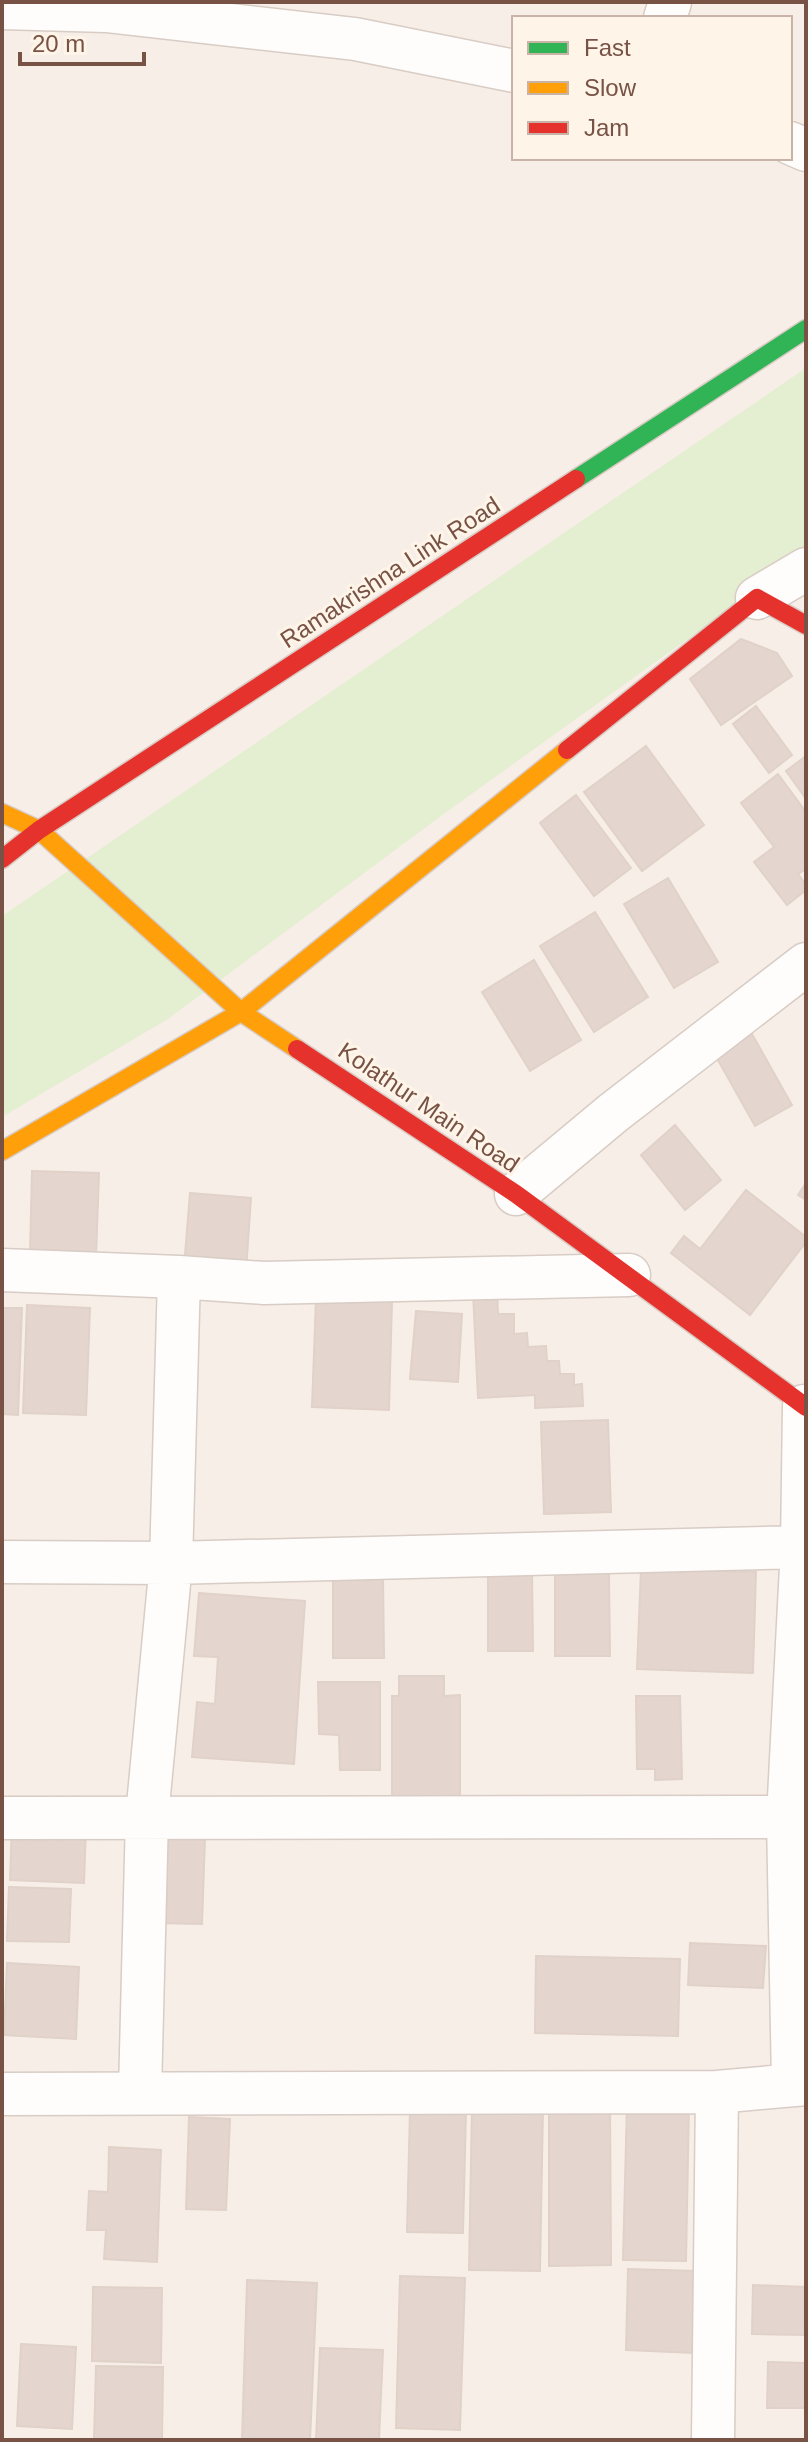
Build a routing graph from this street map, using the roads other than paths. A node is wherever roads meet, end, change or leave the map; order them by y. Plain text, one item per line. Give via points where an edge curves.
1 (92, 6) edge
2 (2, 8) edge
3 (512, 71) edge
4 (806, 329) edge
5 (806, 569) edge
6 (757, 598) junction
7 (806, 625) edge
8 (2, 813) edge
9 (39, 830) junction
10 (2, 859) edge
11 (806, 964) edge
12 (241, 1012) junction
13 (2, 1151) edge
14 (516, 1194) junction
15 (2, 1270) edge
16 (629, 1275) junction
17 (179, 1277) junction
18 (805, 1406) edge
19 (802, 1547) junction
20 (2, 1562) edge
21 (171, 1563) junction
22 (147, 1816) junction
23 (788, 1817) junction
24 (2, 1818) edge
25 (799, 2084) edge
26 (140, 2092) junction
27 (717, 2092) junction
28 (2, 2094) edge
29 (713, 2440) edge

1 - 2 street
1 - 3 street via 355,39
4 - 9 street, Ramakrishna Link Road
5 - 6 street
6 - 7 street
6 - 12 street
8 - 9 street, Kolathur Main Road
9 - 10 street, Ramakrishna Link Road
9 - 12 street, Kolathur Main Road
11 - 14 street
12 - 13 street
12 - 14 street, Kolathur Main Road
14 - 16 street, Kolathur Main Road
15 - 17 street
16 - 17 street via 264,1283
16 - 18 street, Kolathur Main Road
17 - 21 street
18 - 19 street
19 - 21 street
19 - 23 street
20 - 21 street
21 - 22 street
22 - 23 street
22 - 24 street
22 - 26 street
23 - 25 street
25 - 27 street
26 - 27 street
26 - 28 street
27 - 29 street

